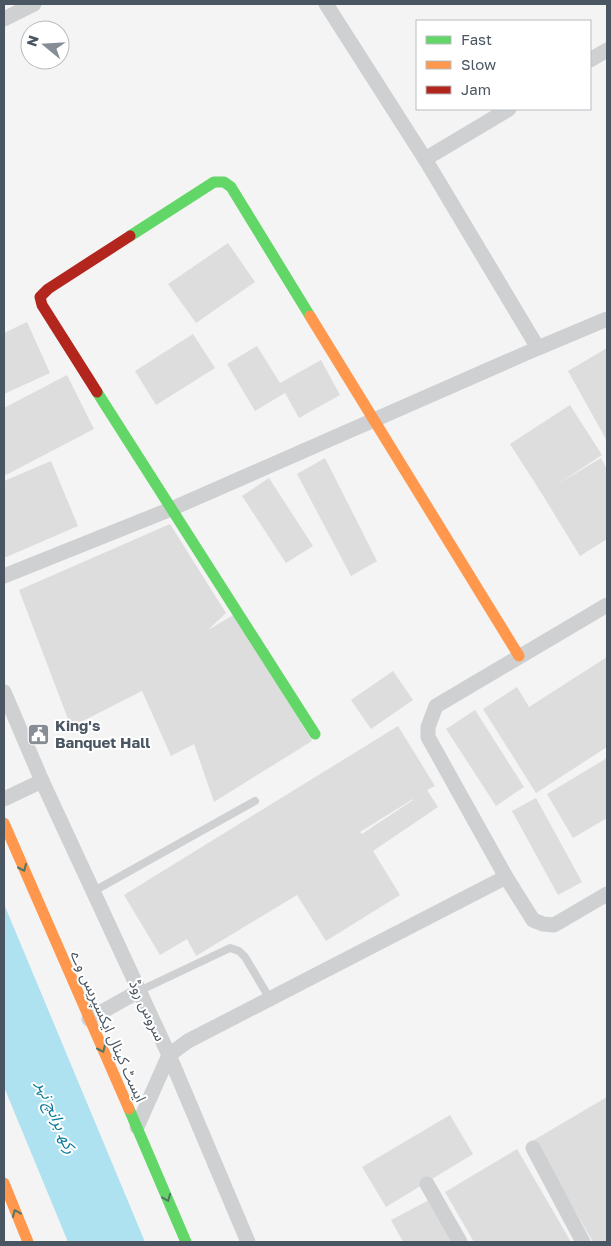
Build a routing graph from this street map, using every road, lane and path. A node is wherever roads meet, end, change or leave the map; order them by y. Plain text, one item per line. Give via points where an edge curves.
1 (34, 4) edge
2 (329, 5) edge
3 (4, 19) edge
4 (607, 50) edge
5 (591, 59) edge
6 (507, 110) edge
7 (424, 159) junction
8 (607, 319) edge
9 (538, 348) junction
10 (373, 420) junction
11 (171, 509) junction
12 (4, 576) edge
13 (607, 605) edge
14 (519, 656) junction
15 (4, 692) edge
16 (315, 734) dead end
17 (42, 781) junction
18 (4, 799) edge
19 (256, 801) dead end
20 (4, 823) edge
21 (506, 877) junction
22 (94, 891) junction
23 (607, 894) edge
24 (139, 991) junction
25 (270, 999) junction
26 (89, 1019) junction
27 (169, 1054) junction
28 (137, 1127) junction
29 (533, 1148) dead end
30 (4, 1183) edge
31 (427, 1184) dead end
32 (28, 1242) edge
33 (186, 1242) edge
34 (248, 1242) edge
35 (460, 1242) edge
36 (583, 1242) edge

1 - 3 street
2 - 7 street
4 - 5 street
6 - 7 street
7 - 9 street
8 - 9 street
9 - 10 street
10 - 11 street
10 - 11 street via 231,187 224,182 214,182 40,297 42,305
10 - 14 street
11 - 12 street
11 - 16 street
13 - 14 street
14 - 21 street via 436,706 428,727 428,737
15 - 17 street, سروس روڈ
17 - 18 street
17 - 22 street, سروس روڈ
19 - 22 lane
20 -> 26 street, ایسٹ کینال ایکسپریس وے
21 - 23 street via 533,920 543,924 561,922
21 - 25 street
22 - 24 street, سروس روڈ
24 - 25 lane via 230,948 240,951 245,957
24 - 26 street
24 - 27 street, سروس روڈ
25 - 27 street
26 -> 28 street, ایسٹ کینال ایکسپریس وے
27 - 28 street
27 - 34 street, سروس روڈ
28 -> 33 street, ایسٹ کینال ایکسپریس وے
29 - 36 street
32 -> 30 street
31 - 35 street

